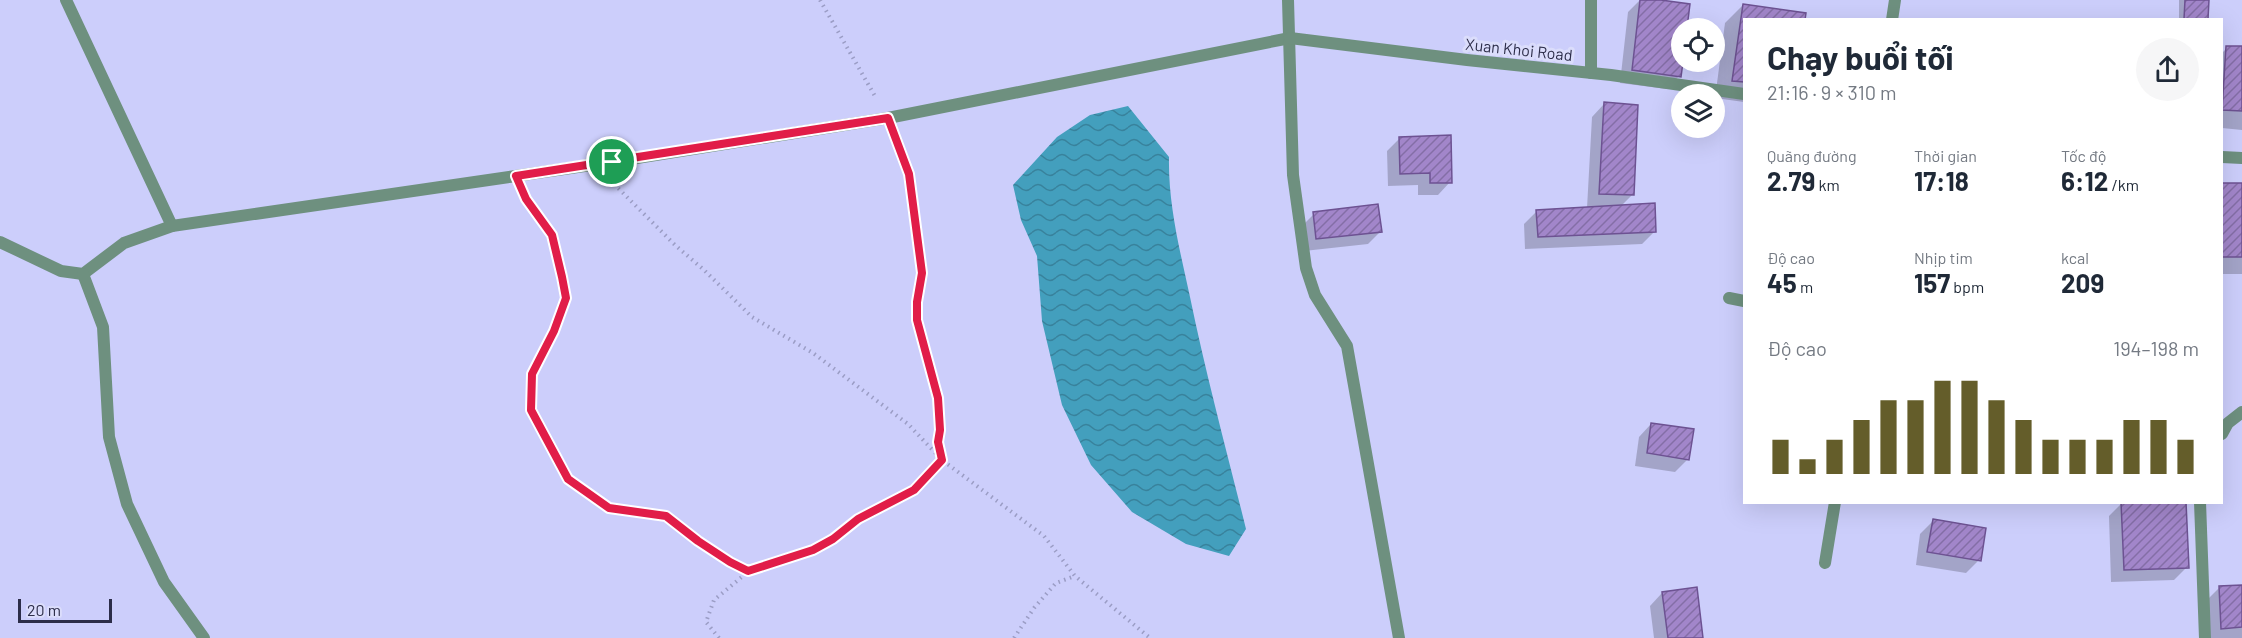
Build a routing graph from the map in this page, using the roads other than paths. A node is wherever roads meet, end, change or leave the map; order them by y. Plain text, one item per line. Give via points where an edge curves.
1 (66, 0) edge
2 (1288, 0) edge
3 (1591, 0) edge
4 (1895, 1) edge
5 (1892, 18) edge
6 (1290, 38) junction
7 (1591, 73) junction
8 (1743, 94) edge
9 (2223, 157) edge
10 (2242, 158) edge
11 (172, 226) junction
12 (0, 242) edge
13 (83, 274) junction
14 (1730, 298) dead end
15 (1743, 301) edge
16 (2242, 412) edge
17 (2223, 432) edge
18 (1835, 504) edge
19 (2200, 504) edge
20 (1825, 563) dead end
21 (204, 638) edge
22 (1399, 638) edge
23 (2205, 638) edge

1 - 11 street
2 - 6 street
3 - 7 street
4 - 5 street
6 - 7 street, Xuan Khoi Road
6 - 11 street, Xuan Khoi Road via 888,118
6 - 22 street via 1293,175 1306,268 1315,296 1347,346
7 - 8 street, Xuan Khoi Road
9 - 10 street
11 - 13 street, Xuan Khoi Road via 124,243
12 - 13 street via 61,271
13 - 21 street via 103,327 109,437 127,504 164,582
14 - 15 street
16 - 17 street
18 - 20 street
19 - 23 street

